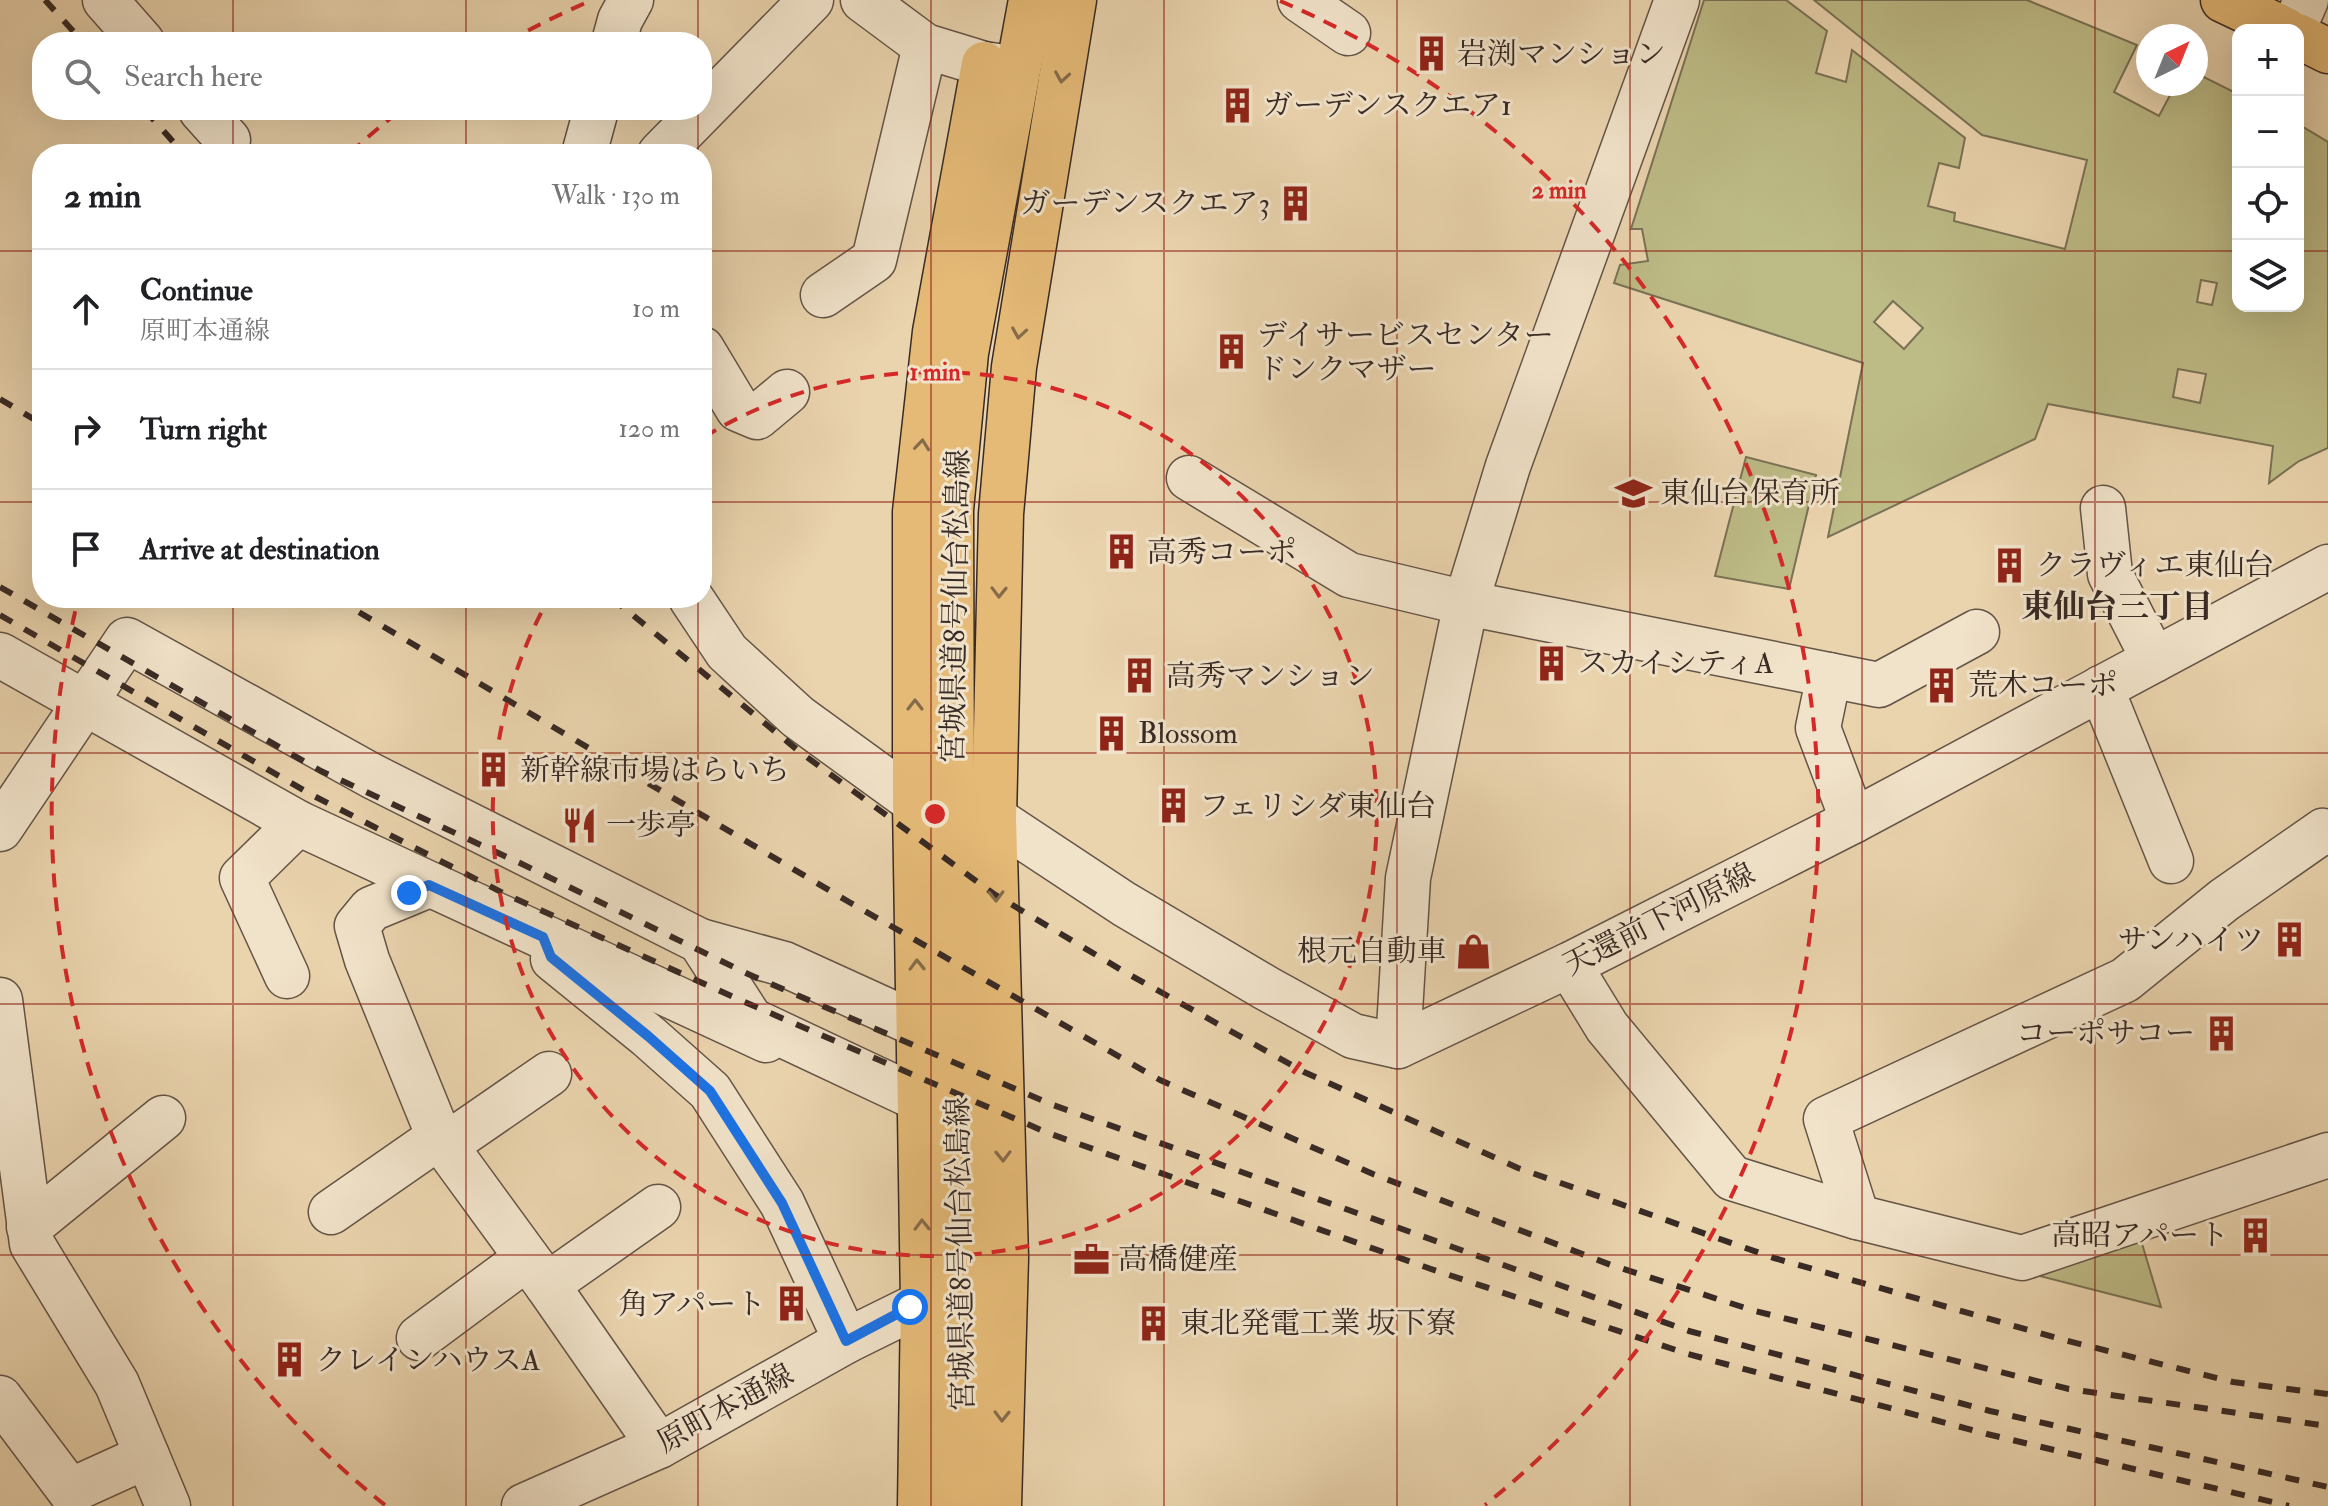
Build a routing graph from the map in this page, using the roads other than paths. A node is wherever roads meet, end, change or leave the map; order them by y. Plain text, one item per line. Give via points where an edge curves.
1 (105, 0) edge
2 (631, 0) edge
3 (811, 0) edge
4 (863, 0) edge
5 (1031, 0) edge
6 (1074, 0) edge
7 (1300, 0) edge
8 (1677, 0) edge
9 (2223, 0) edge
10 (2306, 0) edge
11 (2273, 24) edge
12 (2296, 24) edge
13 (133, 32) edge
14 (617, 32) edge
15 (1348, 33) dead end
16 (2304, 39) edge
17 (925, 46) junction
18 (2328, 51) edge
19 (1001, 66) junction
20 (712, 101) edge
21 (593, 120) edge
22 (693, 120) edge
23 (587, 144) edge
24 (670, 144) edge
25 (823, 295) dead end
26 (712, 366) edge
27 (787, 392) dead end
28 (1189, 478) dead end
29 (2103, 508) dead end
30 (2328, 567) edge
31 (1466, 603) junction
32 (698, 608) edge
33 (1977, 632) dead end
34 (0, 655) edge
35 (2154, 660) junction
36 (1829, 675) junction
37 (2101, 688) junction
38 (83, 703) junction
39 (915, 802) junction
40 (994, 818) junction
41 (1853, 821) junction
42 (298, 823) junction
43 (0, 829) edge
44 (2328, 833) edge
45 (2171, 861) dead end
46 (429, 885) junction
47 (543, 937) junction
48 (700, 941) junction
49 (1569, 965) junction
50 (287, 976) dead end
51 (0, 1000) edge
52 (918, 1025) junction
53 (1398, 1046) junction
54 (549, 1074) dead end
55 (920, 1105) junction
56 (163, 1118) dead end
57 (442, 1141) junction
58 (2328, 1155) edge
59 (658, 1207) dead end
60 (331, 1212) dead end
61 (1857, 1217) junction
62 (29, 1227) junction
63 (537, 1271) junction
64 (923, 1303) junction
65 (419, 1338) dead end
66 (846, 1341) junction
67 (0, 1398) edge
68 (659, 1446) junction
69 (147, 1456) junction
70 (168, 1506) edge
71 (524, 1506) edge
72 (920, 1506) edge
73 (961, 1506) edge
74 (999, 1506) edge

1 - 13 street
2 - 14 street
3 - 20 street
4 - 17 street
5 - 19 main road, 宮城県道8号仙台松島線
6 -> 40 main road via 1014,367 1001,514
7 - 15 street
8 - 31 street via 1508,466
9 - 11 main road
10 - 12 street
16 - 18 main road
17 - 19 street
17 - 25 street via 874,260
39 -> 19 main road via 915,512 935,332
19 - 73 main road, 宮城県道8号仙台松島線 via 951,510 963,1268
21 - 23 street
22 - 24 street
26 - 27 street via 738,409 757,417
28 - 31 street via 1349,575
29 - 35 street via 2110,574
30 - 35 street, 天還前下河原線
31 - 36 street
31 - 53 street via 1408,878
32 - 39 street via 727,652 788,708
33 - 36 street via 1879,685
34 - 38 street
35 - 37 street, 天還前下河原線
36 - 41 street via 1818,728
37 - 41 street, 天還前下河原線
37 - 45 street
38 - 42 street
38 - 43 street
38 - 48 street via 127,640 372,776
52 -> 39 main road
40 - 53 street via 1124,904 1266,988 1353,1036
40 -> 74 main road via 1006,1258
41 - 49 street, 天還前下河原線
42 - 46 street
42 - 50 street via 242,878
44 - 61 street via 2323,831 2224,900 2125,980 1826,1119
46 - 47 street
46 - 57 street via 371,909 357,926
47 - 55 street
47 - 66 street via 551,957 710,1091 782,1203
48 - 52 street via 784,964
48 - 55 street via 751,1020
49 - 53 street, 天還前下河原線
49 - 61 street via 1607,1027 1732,1178
51 - 62 street
52 - 55 main road
54 - 57 street
64 -> 55 main road
56 - 62 street
57 - 60 street
57 - 63 street
58 - 61 street via 2022,1258
59 - 63 street
62 - 69 street via 32,1244 117,1384
63 - 65 street
63 - 68 street
64 - 66 street, 原町本通線
64 - 72 main road
66 - 68 street, 原町本通線
67 - 69 street via 70,1491
68 - 71 street, 原町本通線
69 - 70 street

